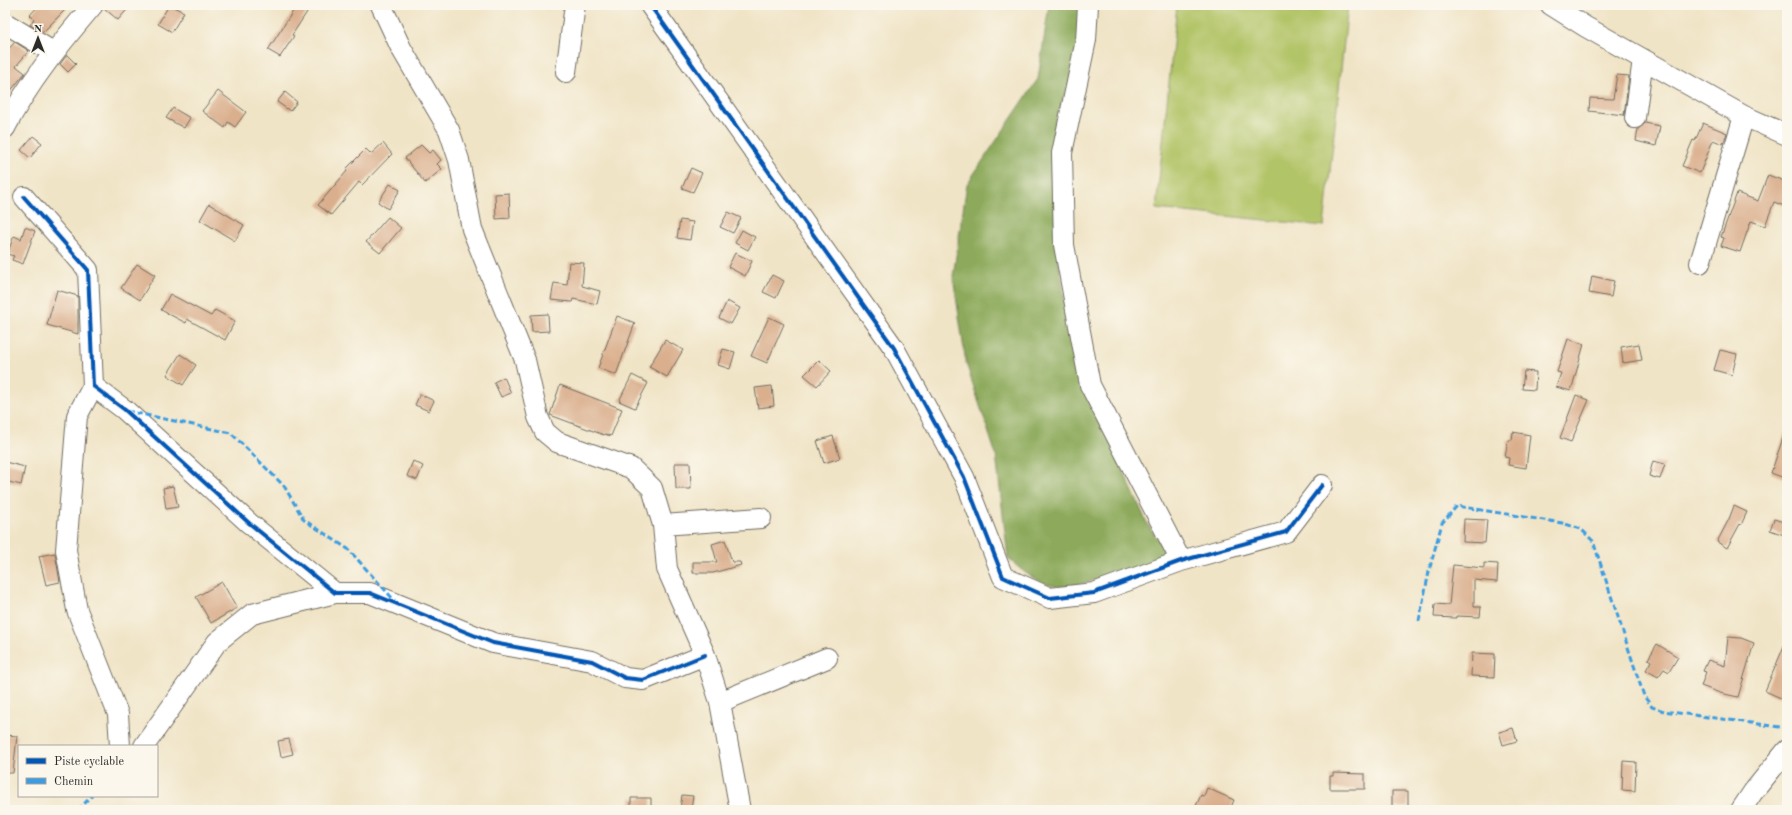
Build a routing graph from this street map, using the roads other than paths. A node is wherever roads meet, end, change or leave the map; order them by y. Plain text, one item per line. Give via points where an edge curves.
1 (93, 5) edge
2 (381, 5) edge
3 (575, 5) edge
4 (650, 5) edge
5 (1088, 5) edge
6 (1551, 5) edge
7 (5, 24) edge
8 (53, 52) junction
9 (1643, 59) junction
10 (566, 72) dead end
11 (1744, 116) junction
12 (1635, 118) dead end
13 (5, 128) edge
14 (1787, 135) edge
15 (24, 197) dead end
16 (1700, 263) dead end
17 (93, 386) junction
18 (1322, 485) dead end
19 (761, 518) dead end
20 (663, 525) junction
21 (1181, 561) junction
22 (335, 593) junction
23 (705, 655) junction
24 (827, 658) dead end
25 (720, 702) junction
26 (120, 745) edge
27 (145, 745) edge
28 (1787, 750) edge
29 (740, 810) edge
30 (1741, 810) edge

1 - 8 street
2 - 20 street via 401,48 449,130 459,160 472,229 525,360 538,417 545,432 557,442 631,468 652,488
3 - 10 street
4 - 21 street via 894,348 964,477 1003,578 1050,598 1094,593
5 - 21 street via 1086,40 1062,153 1064,245 1090,385
6 - 9 street
7 - 8 street
8 - 13 street
9 - 11 street
9 - 12 street
11 - 14 street
11 - 16 street
15 - 17 street via 88,270
17 - 22 street via 125,410 249,523
17 - 26 street via 77,416 66,550 77,610 118,714
18 - 21 street via 1286,532
19 - 20 street
20 - 23 street via 668,569
22 - 23 street via 370,593 493,643 592,661 625,678 643,680
22 - 27 street via 252,614 246,618 217,642
23 - 25 street
24 - 25 street
25 - 29 street
28 - 30 street

